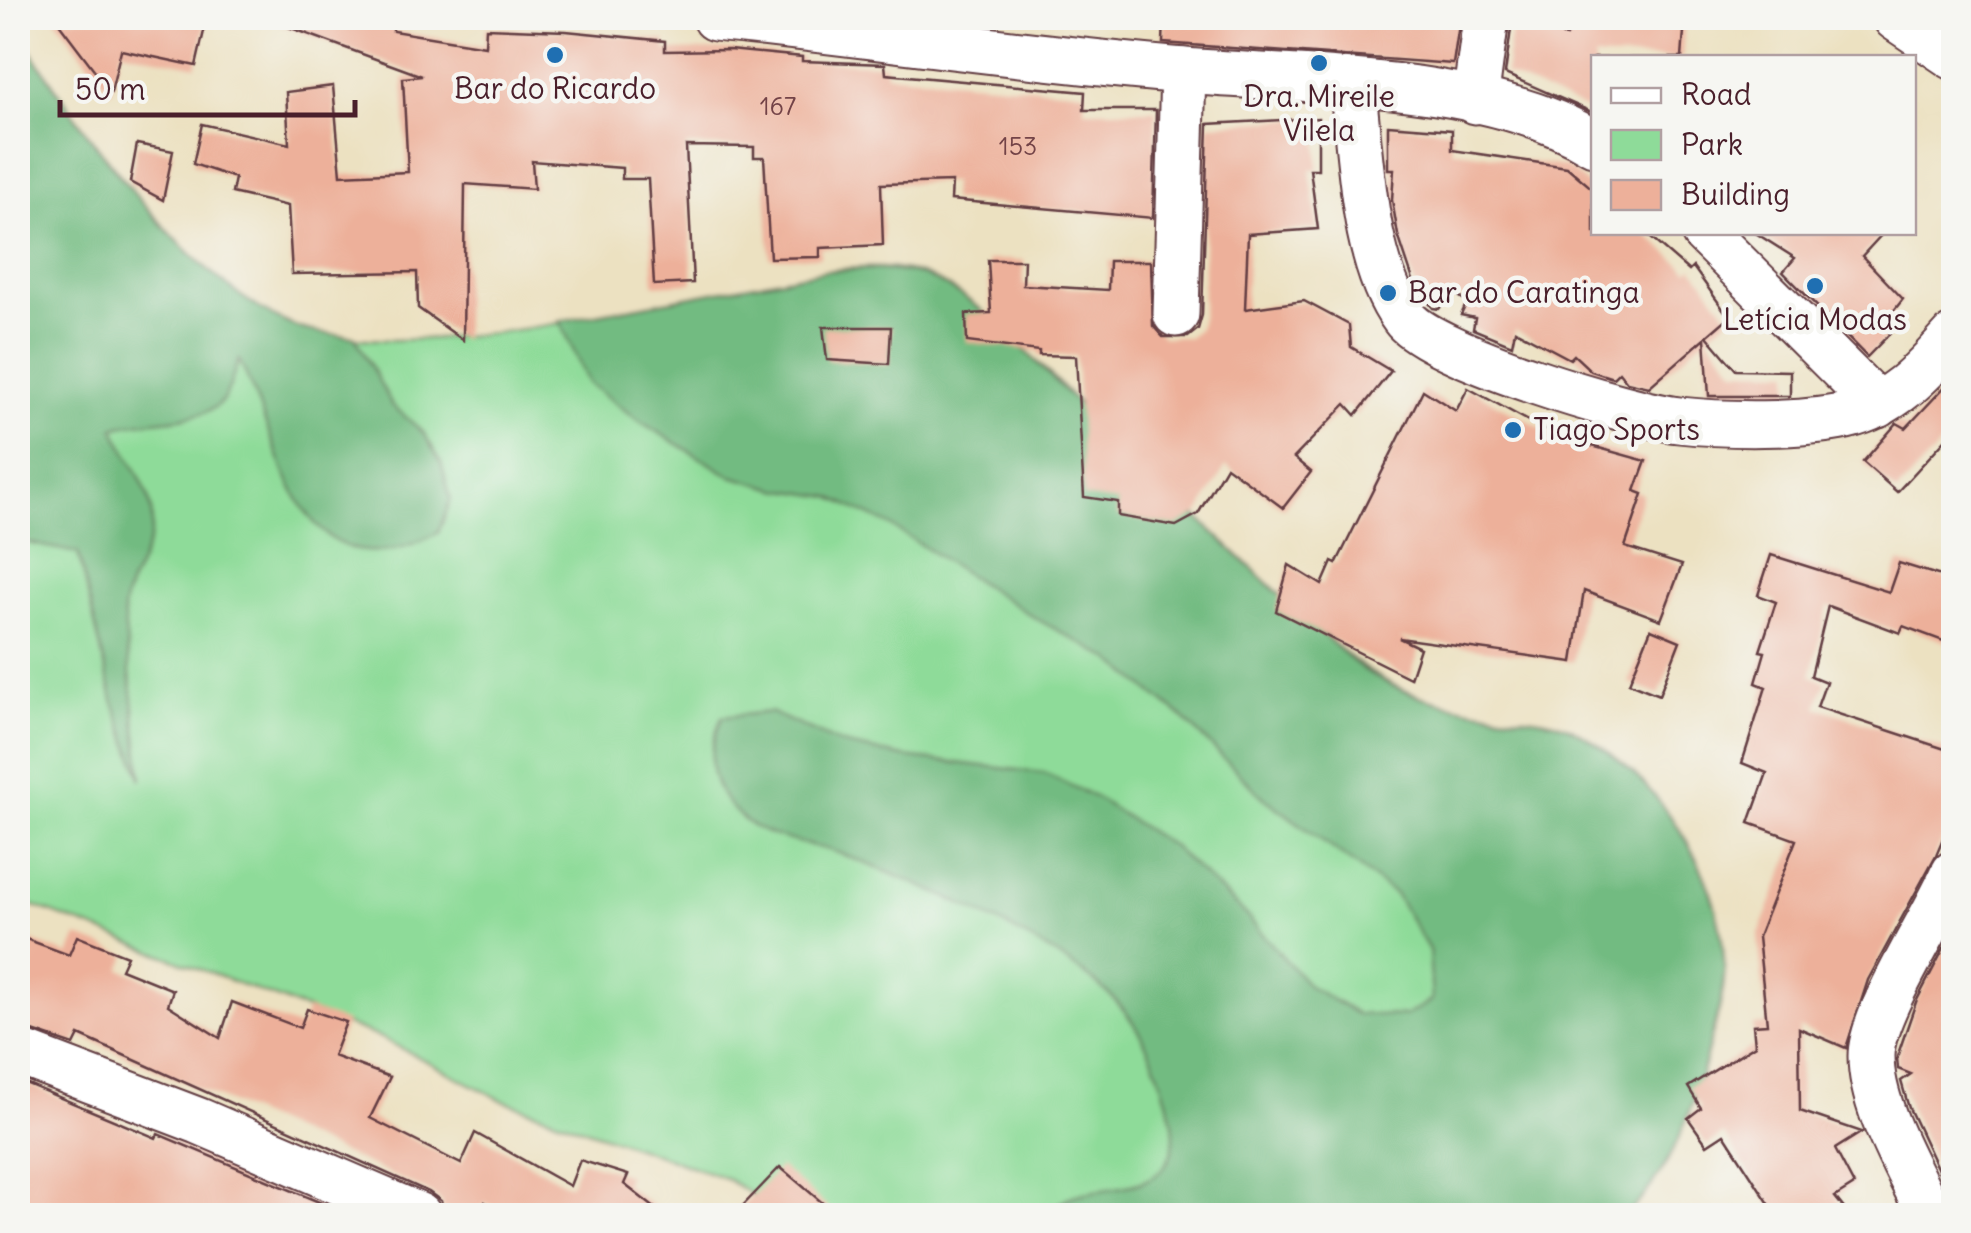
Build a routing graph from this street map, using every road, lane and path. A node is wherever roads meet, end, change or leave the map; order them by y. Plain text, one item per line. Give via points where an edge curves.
1 (715, 18) edge
2 (1486, 18) edge
3 (1896, 18) edge
4 (1004, 33) edge
5 (1954, 57) edge
6 (1183, 71) junction
7 (1352, 83) junction
8 (1475, 101) junction
9 (1591, 142) edge
10 (1707, 235) edge
11 (1176, 314) dead end
12 (1954, 337) edge
13 (1878, 405) junction
14 (1952, 880) edge
15 (18, 1052) edge
16 (419, 1216) edge
17 (1930, 1216) edge

1 - 4 street
2 - 8 street
3 - 5 street
4 - 6 street
6 - 7 street
6 - 11 street
7 - 8 street
7 - 13 street via 1372,235 1388,293 1425,338 1678,420 1804,419
8 - 9 street via 1540,117
10 - 13 street
12 - 13 street via 1918,378
14 - 17 street via 1878,1025 1871,1056 1880,1098
15 - 16 street

